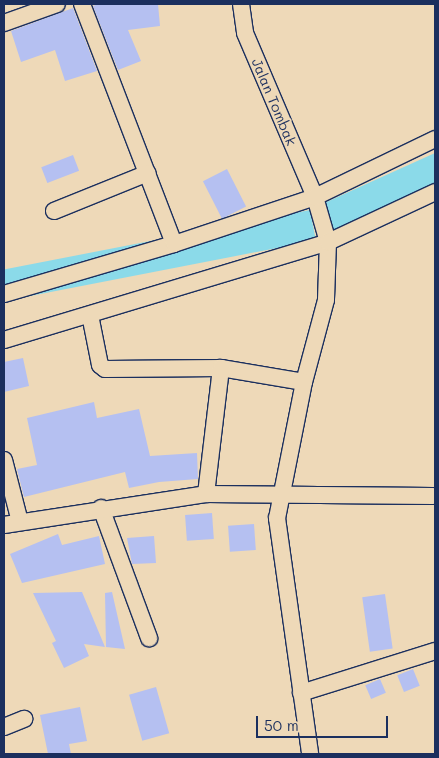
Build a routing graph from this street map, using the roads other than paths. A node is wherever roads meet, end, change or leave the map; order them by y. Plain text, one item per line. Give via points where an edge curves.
1 (56, 4) edge
2 (82, 4) edge
3 (241, 4) edge
4 (4, 22) edge
5 (435, 140) edge
6 (148, 173) junction
7 (435, 192) edge
8 (316, 200) junction
9 (54, 211) dead end
10 (327, 238) junction
11 (174, 244) junction
12 (4, 294) edge
13 (90, 315) junction
14 (4, 340) edge
15 (222, 368) junction
16 (304, 382) junction
17 (4, 460) edge
18 (206, 494) junction
19 (280, 494) junction
20 (433, 496) dead end
21 (101, 508) junction
22 (12, 524) edge
23 (149, 638) dead end
24 (435, 651) edge
25 (301, 693) junction
26 (24, 719) dead end
27 (4, 727) edge
28 (310, 754) edge

1 - 4 street
2 - 6 street
3 - 8 street, Jalan Tombak via 245,33
5 - 8 street
6 - 9 street
6 - 11 street
7 - 10 street
8 - 10 street, Jalan Tombak
8 - 11 street
10 - 13 street
10 - 16 street, Jalan Tombak via 326,300
11 - 12 street
13 - 14 street
13 - 15 street via 100,365 105,369
15 - 16 street
15 - 18 street
16 - 19 street, Jalan Tombak
17 - 22 street
18 - 19 street
18 - 21 street
19 - 20 street
19 - 25 street, Jalan Tombak via 278,530
21 - 22 street
21 - 23 street
24 - 25 street
25 - 28 street, Jalan Tombak
26 - 27 street

